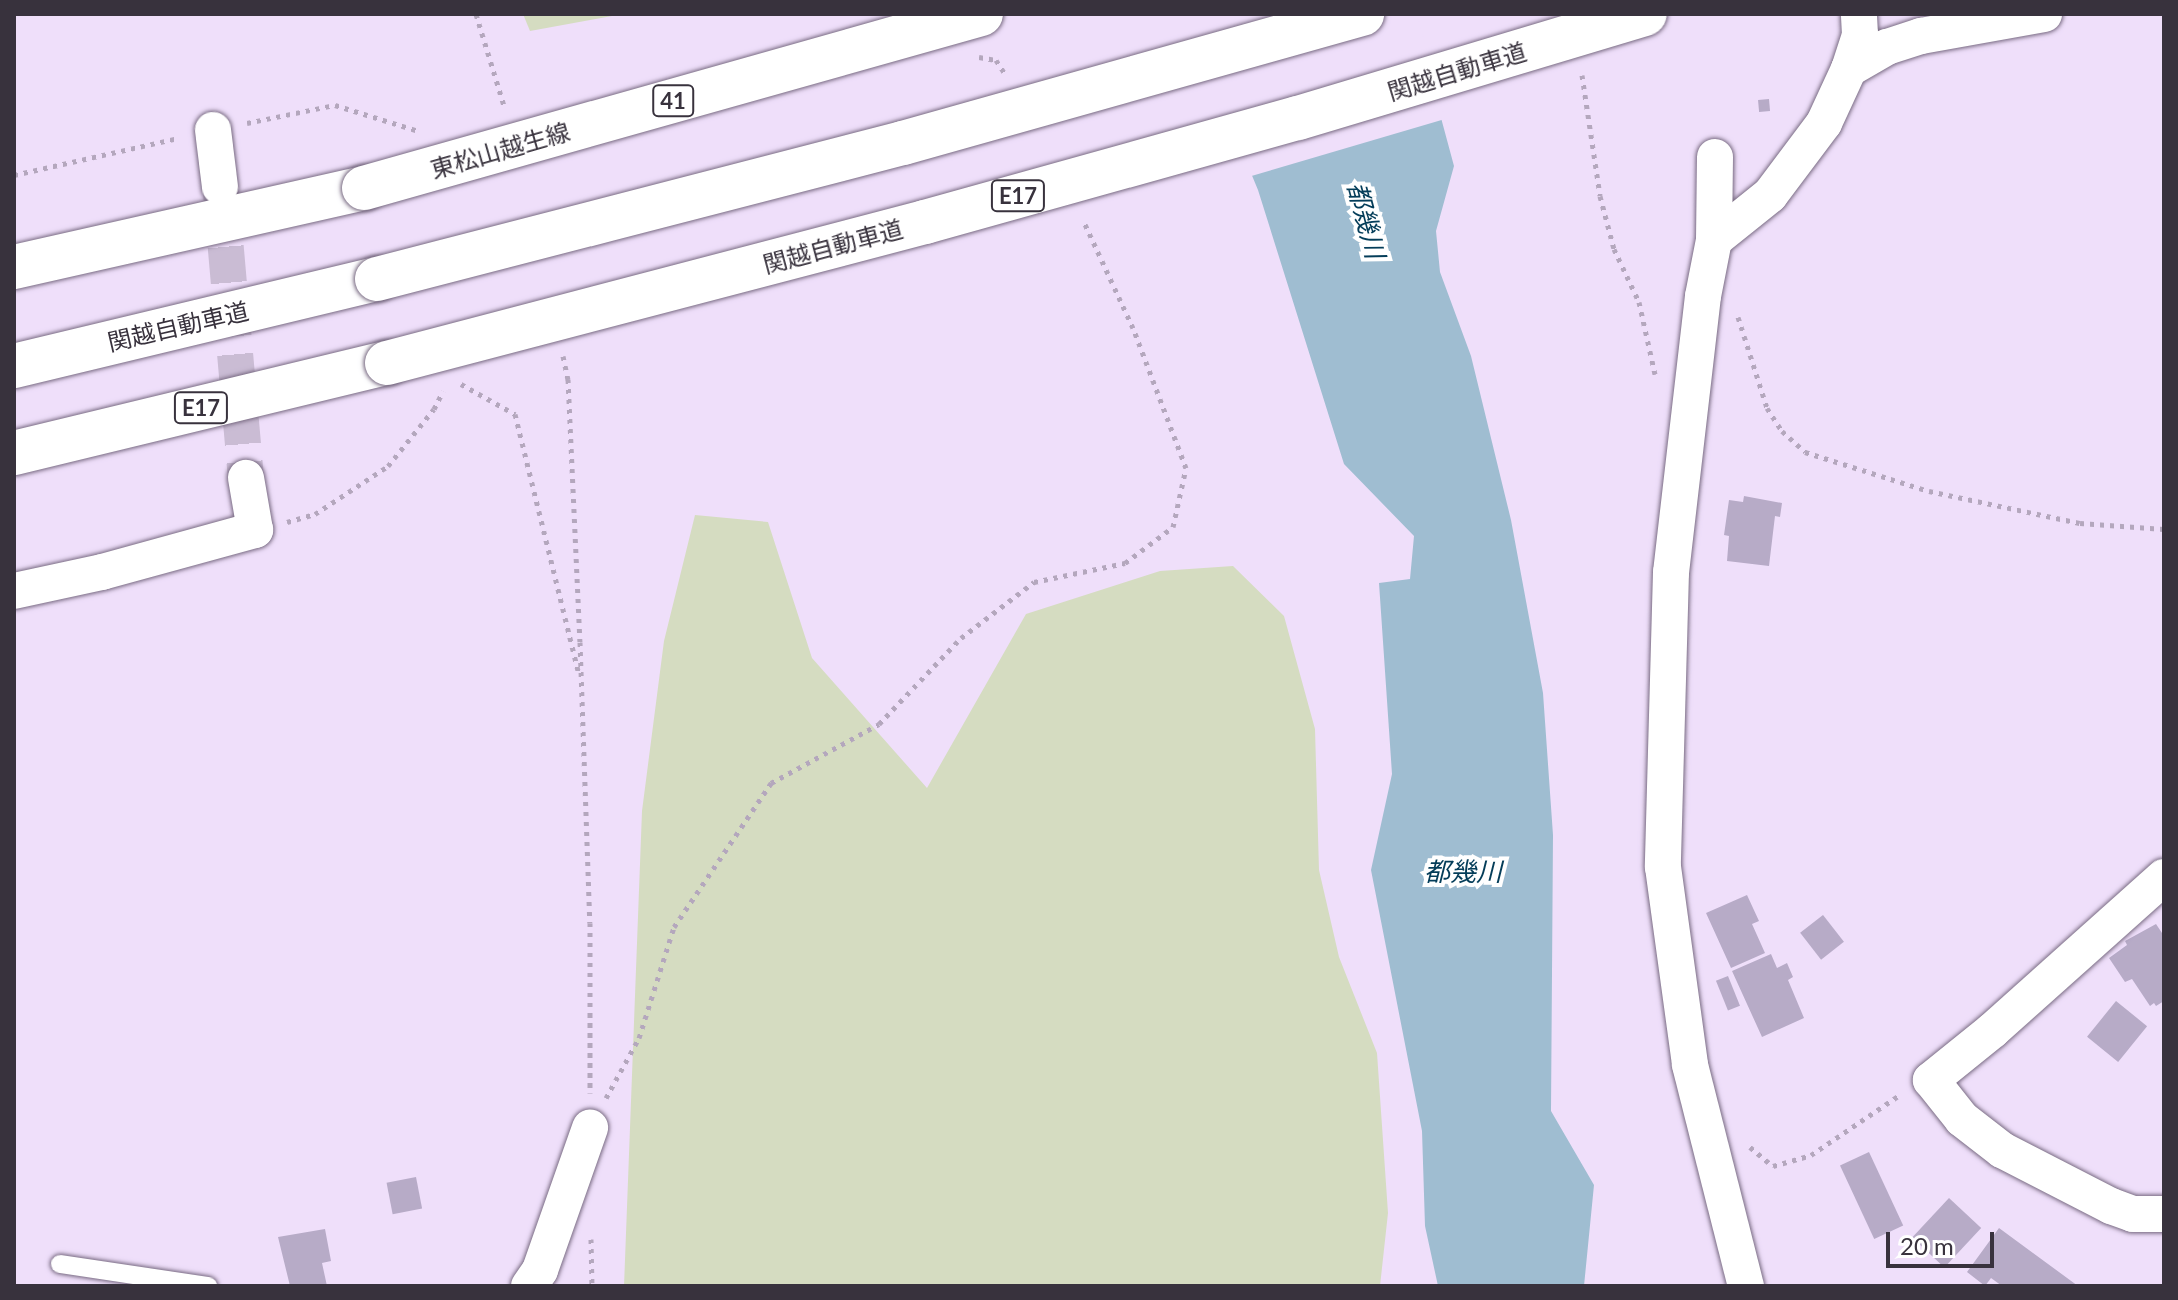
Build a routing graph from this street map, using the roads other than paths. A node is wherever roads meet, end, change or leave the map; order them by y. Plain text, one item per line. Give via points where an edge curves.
1 (981, 14) edge
2 (1362, 14) edge
3 (1645, 14) edge
4 (1859, 14) edge
5 (2044, 14) edge
6 (1849, 69) junction
7 (213, 130) dead end
8 (1715, 157) dead end
9 (220, 187) tunnel mouth
10 (1714, 240) junction
11 (14, 267) edge
12 (14, 366) edge
13 (14, 453) edge
14 (246, 478) tunnel mouth
15 (14, 591) edge
16 (2164, 877) edge
17 (590, 1128) road end
18 (2164, 1214) edge
19 (60, 1264) dead end
20 (208, 1286) edge
21 (529, 1286) edge
22 (1746, 1286) edge

1 - 11 main road, 東松山越生線 / 41, bridge via 364,188
2 - 12 main road, 関越自動車道, bridge via 903,143
3 - 13 main road, 関越自動車道 / E17, bridge via 940,218 387,363
4 - 6 street via 1860,35
5 - 6 street via 1921,36 1887,47
6 - 10 street via 1824,123 1770,195
7 - 9 street
8 - 10 street
10 - 22 street via 1671,572 1663,867 1690,1065
14 - 15 street via 255,530
16 - 18 street via 1931,1080 1962,1119 2002,1150 2111,1206 2133,1214
17 - 21 street via 540,1270
19 - 20 lane

